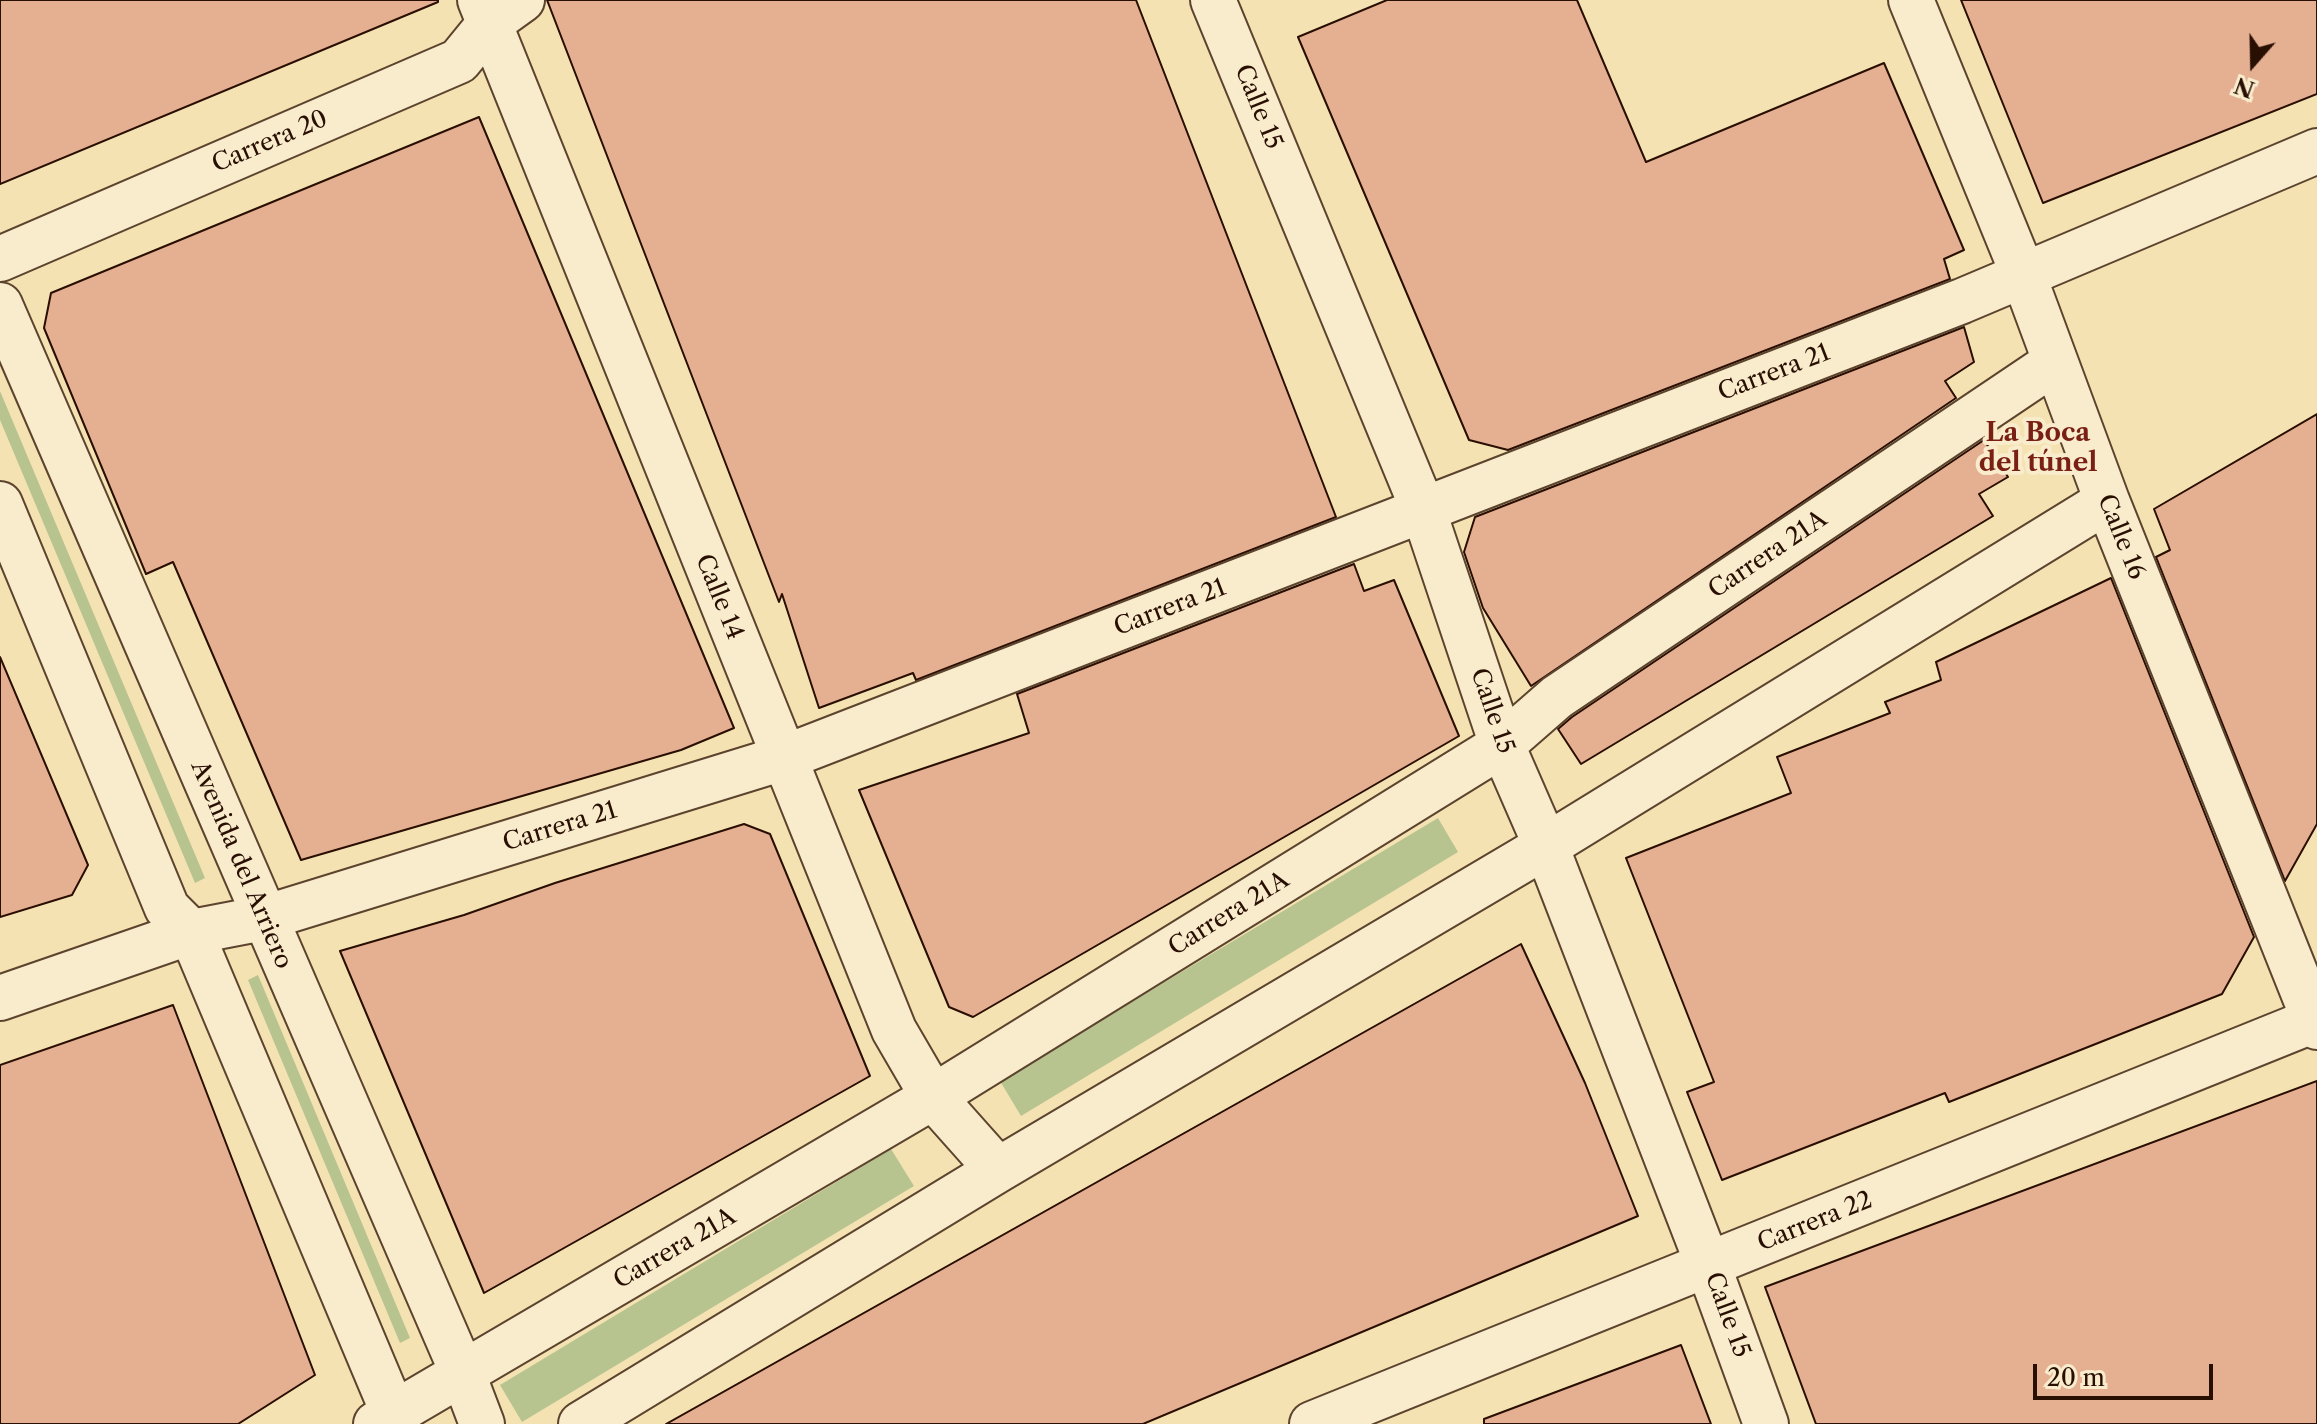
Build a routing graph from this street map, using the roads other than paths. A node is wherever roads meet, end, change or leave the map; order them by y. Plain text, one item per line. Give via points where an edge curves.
1 (1213, 0) edge
2 (1911, 0) edge
3 (497, 8) edge
4 (2317, 151) edge
5 (0, 259) edge
6 (2023, 274) junction
7 (0, 305) edge
8 (2055, 362) junction
9 (2107, 501) junction
10 (0, 504) edge
11 (1423, 509) junction
12 (1502, 745) junction
13 (783, 758) junction
14 (1546, 846) junction
15 (264, 918) junction
16 (191, 932) junction
17 (0, 998) edge
18 (2316, 1022) edge
19 (933, 1097) junction
20 (998, 1170) junction
21 (1708, 1265) junction
22 (463, 1374) junction
23 (389, 1420) edge
24 (482, 1424) edge
25 (581, 1424) edge
26 (1312, 1424) edge
27 (1766, 1424) edge

1 - 11 street, Calle 15
2 - 6 street, Calle 16
3 - 5 street, Carrera 20 via 459,61
3 - 13 street, Calle 14
4 - 6 street, Carrera 21
6 - 8 street, Calle 16
6 - 11 street, Carrera 21
7 - 15 street, Avenida del Arriero
8 - 9 street, Calle 16
8 - 12 street, Carrera 21A via 1557,697
9 - 14 street
9 - 18 street, Calle 16
10 - 16 street via 167,908
11 - 12 street, Calle 15
11 - 13 street, Carrera 21
12 - 14 street, Calle 15
12 - 19 street, Carrera 21A
13 - 15 street, Carrera 21
13 - 19 street, Calle 14 via 894,1030
14 - 20 street
14 - 21 street, Calle 15
15 - 16 street, Carrera 21
15 - 22 street, Avenida del Arriero
16 - 17 street, Carrera 21
16 - 23 street
18 - 21 street, Carrera 22
19 - 20 street, Calle 14
19 - 22 street, Carrera 21A
20 - 25 street
21 - 26 street, Carrera 22
21 - 27 street, Calle 15
22 - 23 street, Carrera 21A
22 - 24 street, Avenida del Arriero

